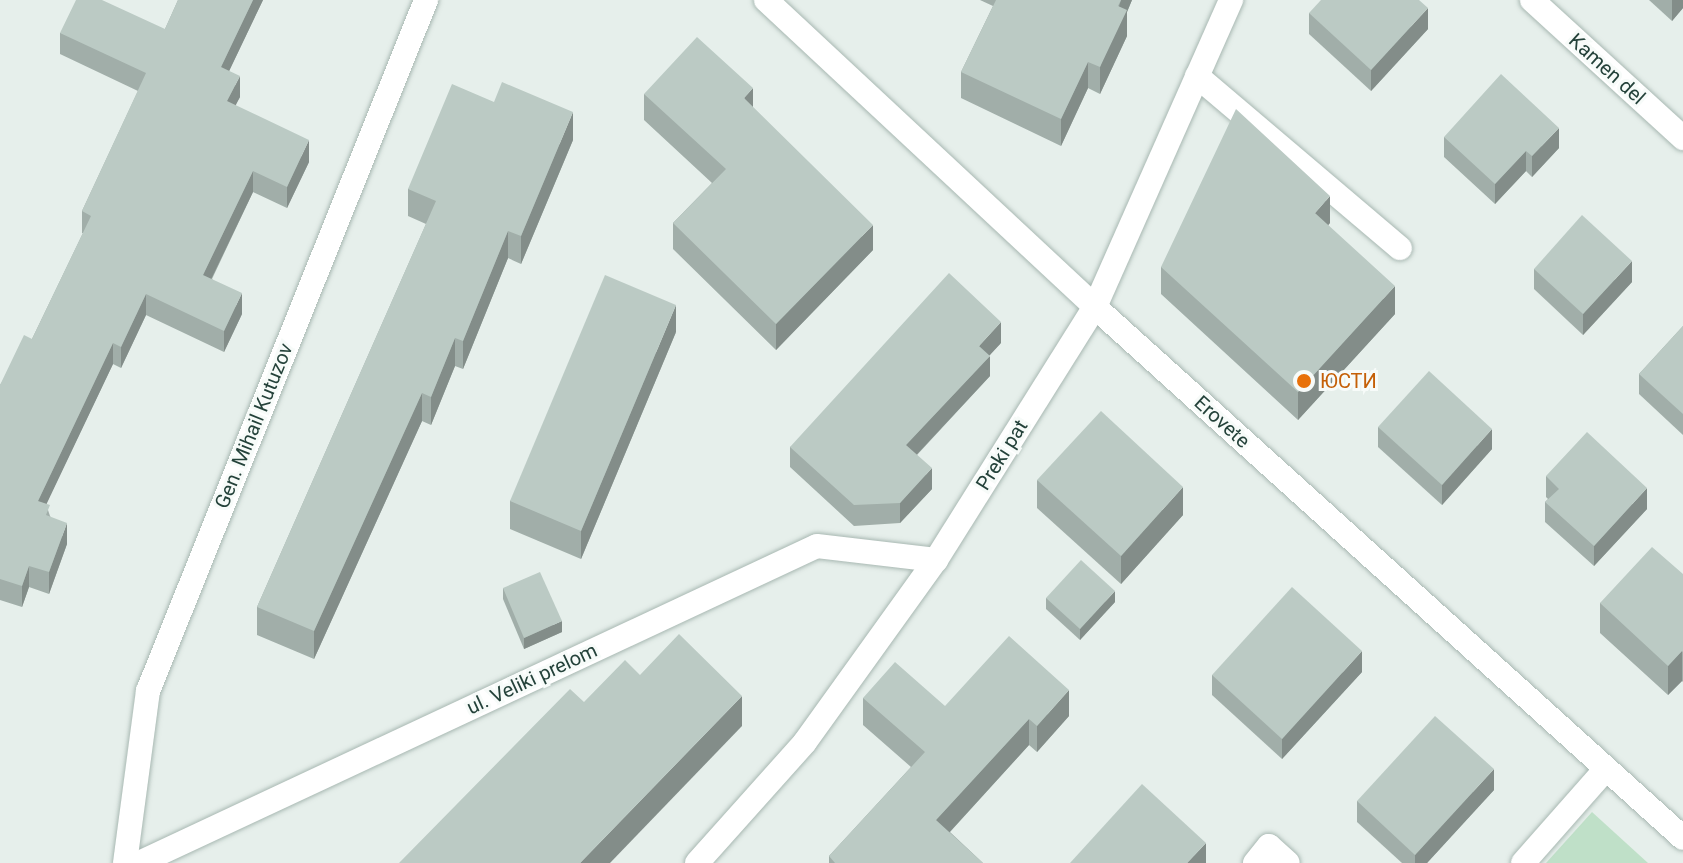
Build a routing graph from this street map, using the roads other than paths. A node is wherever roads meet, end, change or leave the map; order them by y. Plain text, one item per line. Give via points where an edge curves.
1 (426, 0) edge
2 (766, 0) edge
3 (1231, 0) edge
4 (1532, 0) edge
5 (1197, 76) junction
6 (1683, 138) edge
7 (1400, 248) dead end
8 (1095, 307) junction
9 (936, 560) junction
10 (1606, 769) junction
11 (1683, 838) edge
12 (125, 863) edge
13 (139, 863) edge
14 (697, 863) edge
15 (1255, 863) edge
16 (1288, 863) edge
17 (1523, 863) edge

1 - 12 street, Gen. Mihail Kutuzov via 148,691
2 - 8 street, Erovete
3 - 5 street, Preki pat
4 - 6 street, Kamen del
5 - 7 street
5 - 8 street, Preki pat
8 - 9 street, Preki pat
8 - 10 street, Erovete
9 - 13 street, ul. Veliki prelom via 817,546
9 - 14 street, Preki pat via 805,742
10 - 11 street, Erovete
10 - 17 street
15 - 16 street via 1269,846

